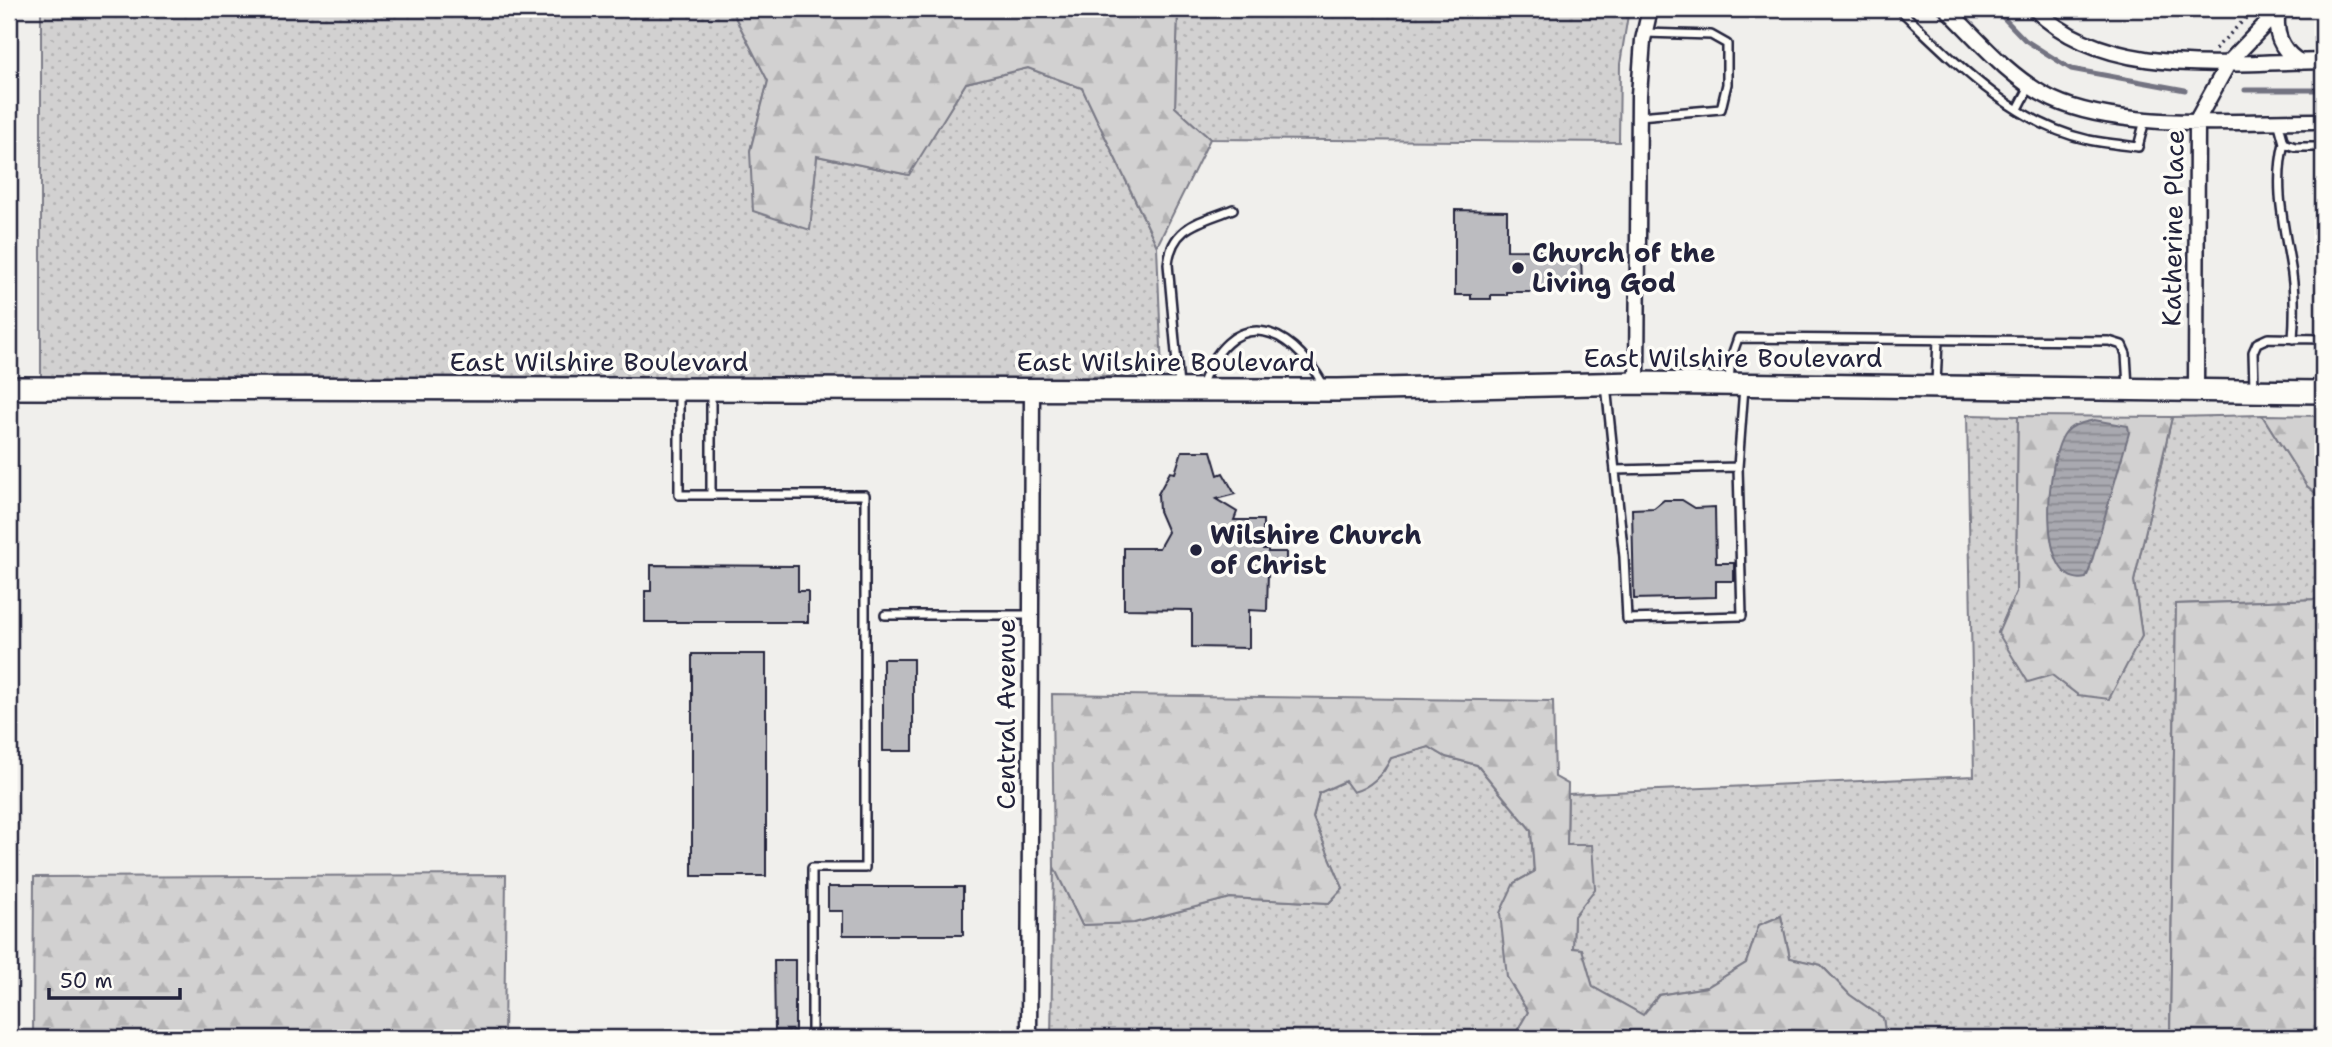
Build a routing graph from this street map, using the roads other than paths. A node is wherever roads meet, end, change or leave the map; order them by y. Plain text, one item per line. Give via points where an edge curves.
1 (1650, 9) edge
2 (1899, 9) edge
3 (1947, 9) edge
4 (2035, 9) edge
5 (2279, 10) edge
6 (1644, 33) junction
7 (2323, 61) edge
8 (2229, 62) junction
9 (2300, 62) junction
10 (2030, 85) junction
11 (2018, 109) junction
12 (1639, 116) junction
13 (2145, 120) junction
14 (2197, 120) junction
15 (2278, 121) junction
16 (2323, 121) edge
17 (2284, 143) junction
18 (2323, 146) edge
19 (1233, 209) dead end
20 (2293, 339) junction
21 (2323, 339) edge
22 (1938, 340) junction
23 (1637, 383) junction
24 (1606, 384) junction
25 (1737, 385) junction
26 (9, 388) edge
27 (1936, 388) junction
28 (679, 390) junction
29 (711, 390) junction
30 (1189, 390) junction
31 (1326, 390) junction
32 (1032, 391) junction
33 (2128, 391) junction
34 (2196, 392) junction
35 (2254, 392) junction
36 (2323, 392) edge
37 (1738, 467) junction
38 (1615, 470) junction
39 (711, 495) junction
40 (885, 615) dead end
41 (1031, 615) junction
42 (812, 1038) edge
43 (1029, 1038) edge

1 - 6 street
2 - 11 lane via 1966,73
3 - 10 street via 2004,66
4 - 8 street via 2051,25 2088,45 2116,53 2157,62
5 - 8 street, Katherine Place
5 - 9 street via 2278,37
6 - 12 street
6 - 12 lane via 1720,38 1727,44 1727,84 1721,109
7 - 9 street
8 - 9 street
8 - 14 street, Katherine Place
10 - 11 lane
10 - 13 street via 2084,110
11 - 13 lane via 2087,139 2138,147
12 - 23 street
13 - 14 street
14 - 15 street
14 - 34 street, Katherine Place
15 - 16 street
15 - 17 lane
17 - 18 lane
17 - 20 lane via 2278,167 2280,211 2293,280
19 - 30 lane via 1178,233 1170,247 1167,264
20 - 21 lane
20 - 35 lane via 2267,338 2257,343
22 - 25 lane via 1738,338 1731,358
22 - 27 lane
22 - 33 lane via 2109,341 2122,345 2126,354
23 - 24 street, East Wilshire Boulevard
23 - 25 street, East Wilshire Boulevard
24 - 31 street, East Wilshire Boulevard
24 - 38 lane
25 - 27 street, East Wilshire Boulevard
25 - 37 lane
26 - 28 street, East Wilshire Boulevard
27 - 33 street, East Wilshire Boulevard
28 - 29 street, East Wilshire Boulevard
28 - 39 lane via 679,495
29 - 32 street, East Wilshire Boulevard
29 - 39 lane
30 - 31 street, East Wilshire Boulevard
30 - 31 lane via 1229,340 1245,332 1279,334 1312,363
30 - 32 street, East Wilshire Boulevard
32 - 41 street, Central Avenue
33 - 34 street, East Wilshire Boulevard
34 - 35 street, East Wilshire Boulevard
35 - 36 street, East Wilshire Boulevard
37 - 38 lane
37 - 38 lane via 1742,616 1627,619
39 - 42 lane via 864,495 864,868 812,867
40 - 41 lane
41 - 43 street, Central Avenue

